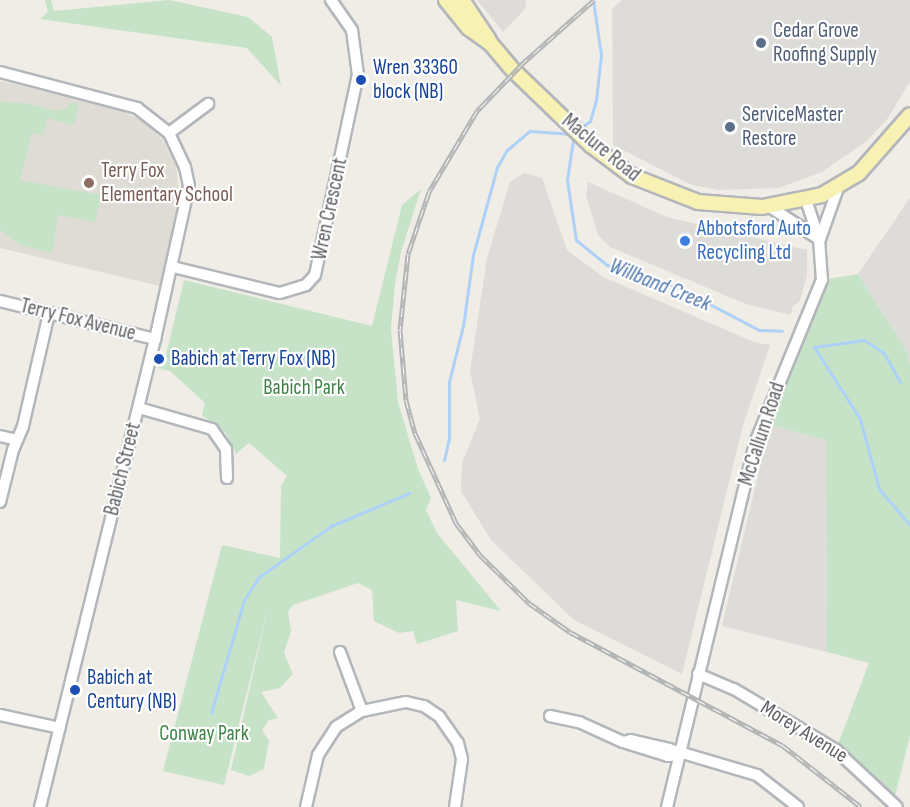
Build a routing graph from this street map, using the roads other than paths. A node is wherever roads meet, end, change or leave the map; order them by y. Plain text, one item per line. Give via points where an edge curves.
1 (331, 0) edge
2 (446, 0) edge
3 (462, 0) edge
4 (492, 45) junction
5 (0, 72) edge
6 (208, 104) dead end
7 (910, 115) edge
8 (169, 133) junction
9 (838, 188) junction
10 (806, 200) junction
11 (770, 207) junction
12 (819, 239) junction
13 (173, 267) junction
14 (0, 301) edge
15 (49, 313) junction
16 (155, 339) junction
17 (139, 408) junction
18 (0, 436) edge
19 (17, 440) junction
20 (226, 478) dead end
21 (0, 502) edge
22 (340, 652) dead end
23 (698, 674) junction
24 (362, 711) junction
25 (0, 715) edge
26 (550, 716) dead end
27 (60, 728) junction
28 (680, 755) junction
29 (40, 807) edge
30 (306, 807) edge
31 (456, 807) edge
32 (667, 807) edge
33 (798, 807) edge
34 (897, 807) edge

1 - 13 street, Wren Crescent via 352,30 358,75 315,275 306,285 280,293
2 - 4 main road, Maclure Road via 469,28
3 - 4 main road, Maclure Road
4 - 11 main road, Maclure Road via 592,146 632,176 671,195 716,206
5 - 8 street, Babich Street via 120,100 155,119
6 - 8 street
7 - 9 main road via 881,152
8 - 13 street, Babich Street via 186,167 189,186
9 - 10 main road
9 - 12 street
10 - 11 main road, Maclure Road
10 - 12 street, McCallum Road
11 - 12 street
12 - 23 street, McCallum Road via 822,280 758,433
13 - 16 street, Babich Street
14 - 15 street, Terry Fox Avenue
15 - 16 street, Terry Fox Avenue
15 - 19 street
16 - 17 street, Babich Street
17 - 20 street via 212,429 226,449
17 - 27 street, Babich Street
18 - 19 street
19 - 21 street
22 - 24 street
23 - 28 street, McCallum Road
23 - 34 street, Morey Avenue via 744,695 836,750
24 - 30 street via 336,727 326,740
24 - 31 street via 388,703 424,706 444,722 458,742 461,776
25 - 27 street
26 - 28 street via 579,722 623,742 650,744
27 - 29 street, Babich Street
28 - 32 street, McCallum Road
28 - 33 street via 757,776

